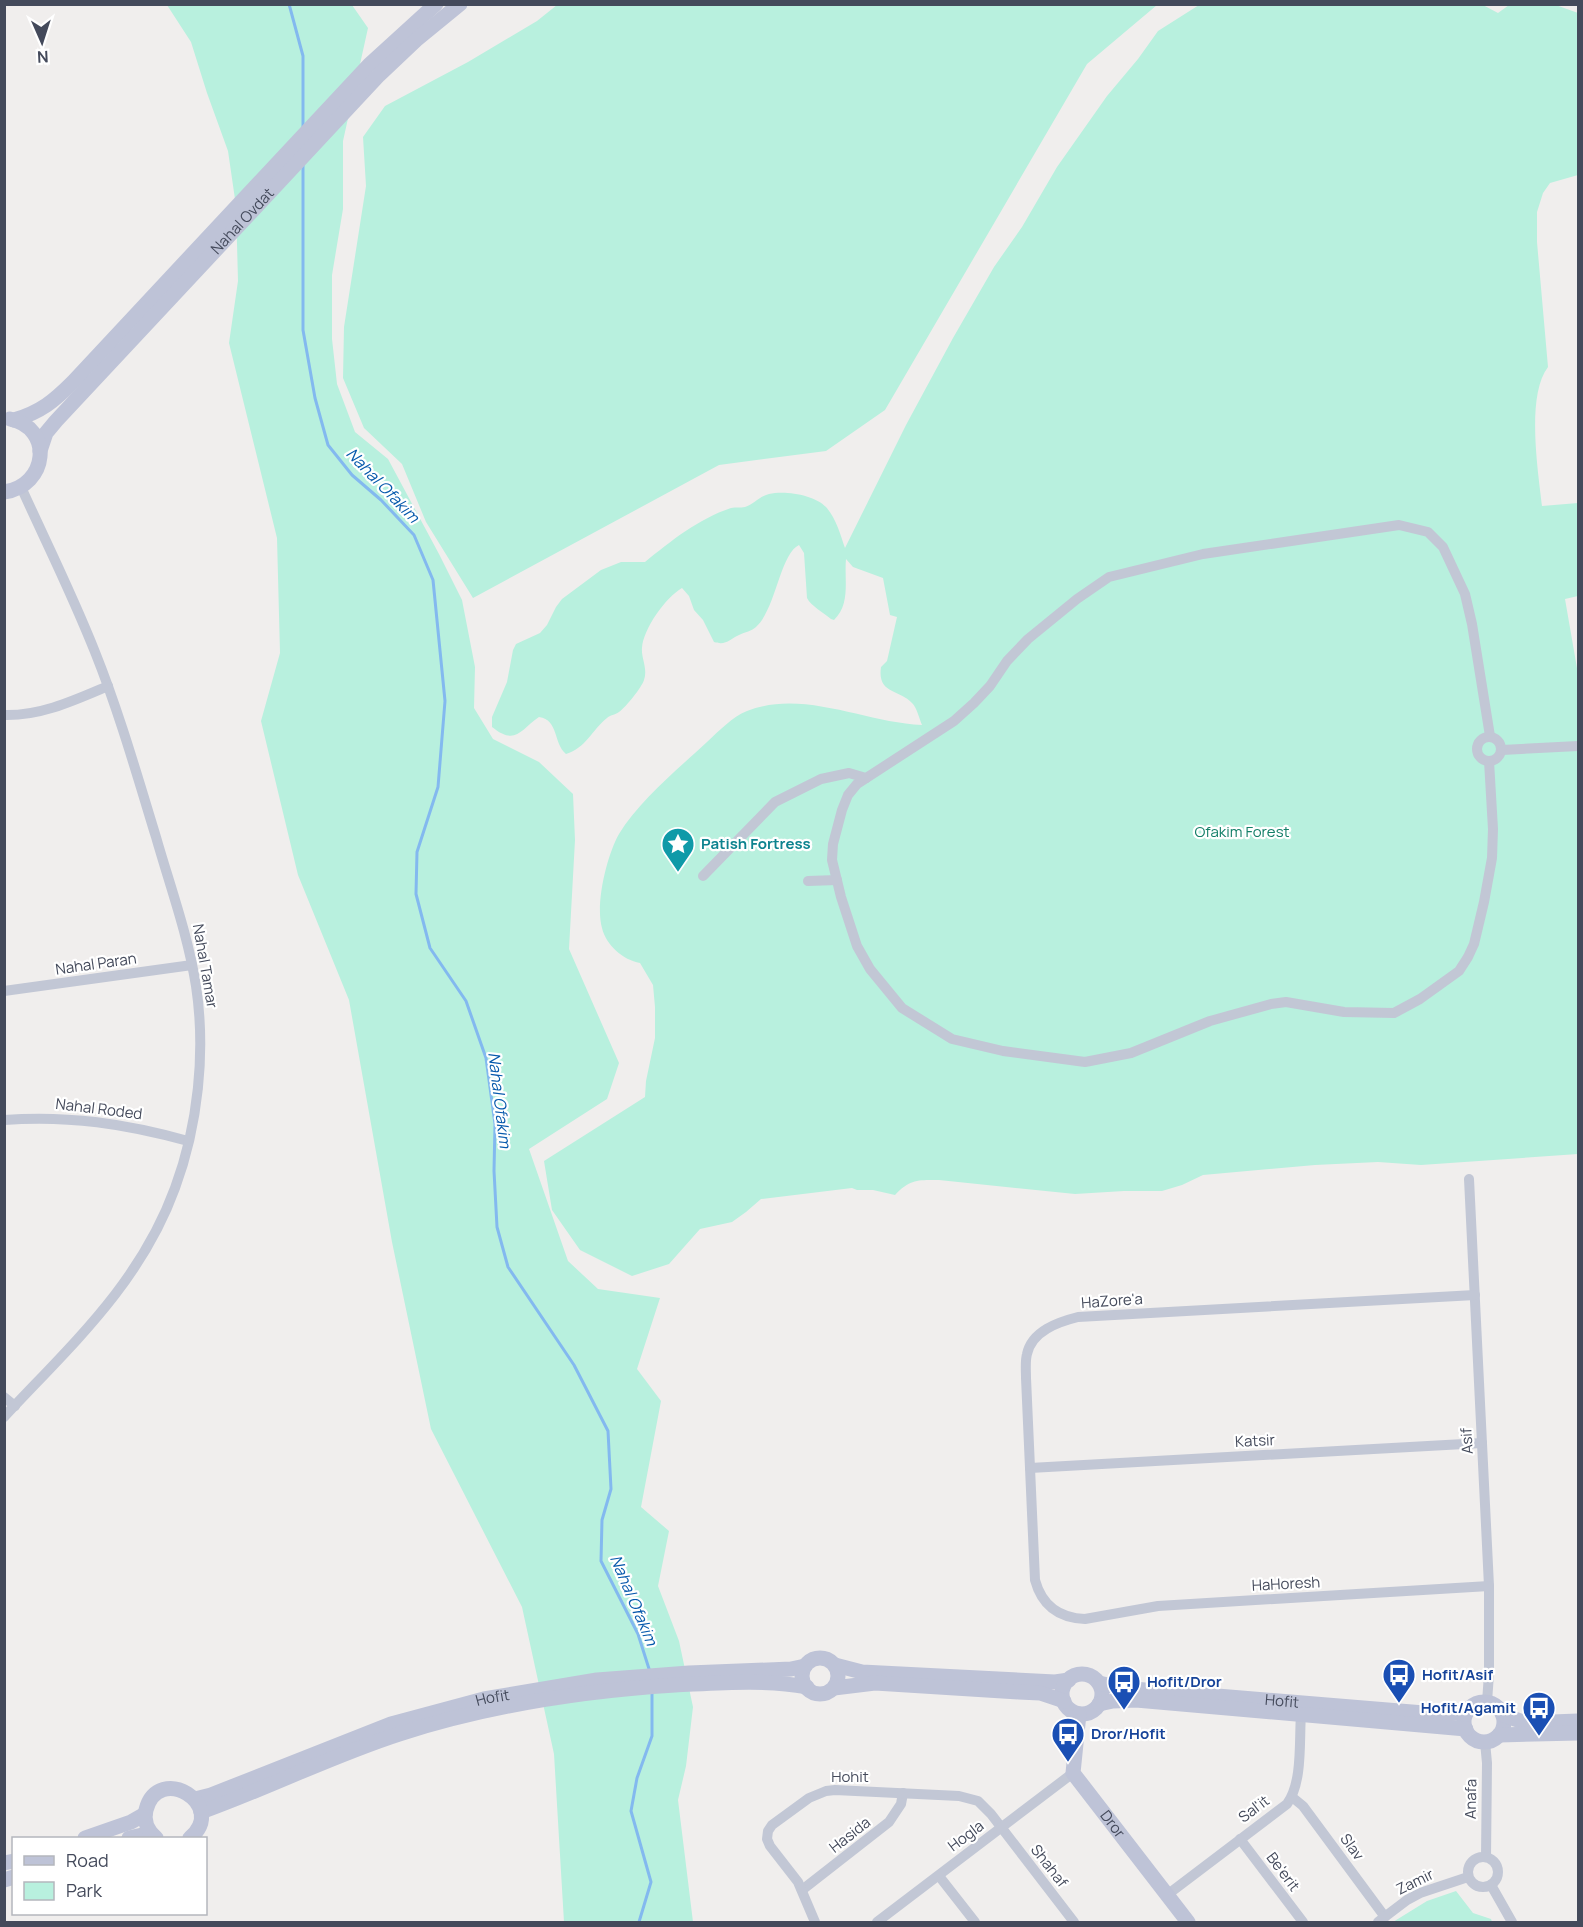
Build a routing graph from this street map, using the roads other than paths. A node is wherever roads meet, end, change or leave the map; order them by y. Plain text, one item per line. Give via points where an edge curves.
1 (436, 4) edge
2 (460, 4) edge
3 (225, 231) junction
4 (9, 419) edge
5 (40, 451) junction
6 (21, 487) junction
7 (4, 492) edge
8 (108, 686) junction
9 (4, 714) edge
10 (1490, 736) junction
11 (1578, 746) edge
12 (1502, 750) junction
13 (1489, 761) junction
14 (866, 778) junction
15 (703, 876) dead end
16 (837, 880) junction
17 (808, 881) dead end
18 (192, 965) junction
19 (4, 991) edge
20 (4, 1120) edge
21 (188, 1141) junction
22 (1469, 1179) dead end
23 (1474, 1295) junction
24 (4, 1397) edge
25 (15, 1406) junction
26 (4, 1418) edge
27 (1482, 1443) junction
28 (1030, 1468) junction
29 (1489, 1586) junction
30 (1086, 1619) joint
31 (836, 1665) junction
32 (805, 1666) junction
33 (689, 1679) junction
34 (1069, 1680) junction
35 (1099, 1683) junction
36 (807, 1687) junction
37 (834, 1688) junction
38 (1064, 1701) junction
39 (1486, 1702) junction
40 (1099, 1704) junction
41 (1078, 1714) junction
42 (1301, 1714) junction
43 (1503, 1715) junction
44 (1466, 1721) junction
45 (1578, 1721) edge
46 (1578, 1733) edge
47 (1492, 1738) junction
48 (1073, 1773) junction
49 (903, 1793) junction
50 (1292, 1797) junction
51 (198, 1805) junction
52 (145, 1814) junction
53 (1001, 1828) junction
54 (153, 1836) edge
55 (91, 1837) edge
56 (191, 1837) edge
57 (1240, 1839) junction
58 (1486, 1857) junction
59 (939, 1876) junction
60 (1468, 1877) junction
61 (1491, 1885) junction
62 (802, 1890) junction
63 (1167, 1895) junction
64 (1381, 1920) edge
65 (815, 1923) edge
66 (877, 1923) edge
67 (975, 1923) edge
68 (1074, 1923) edge
69 (1188, 1923) edge
70 (1303, 1923) edge
71 (1512, 1923) edge

1 - 3 main road, Nahal Ovdat via 369,65
2 - 3 main road, Nahal Ovdat via 379,75
3 - 4 main road, Nahal Ovdat via 55,400 35,414
3 - 5 main road, Nahal Ovdat via 56,421 46,433
4 - 5 main road via 32,431
5 - 6 main road, Nahal Ovdat via 36,472
6 - 7 main road
6 - 8 street, Nahal Tamar
8 - 9 street via 66,704
8 - 18 street, Nahal Tamar
10 - 12 street
10 - 13 street via 1477,746 1481,758
10 - 14 street via 1465,594 1443,547 1428,532 1399,525 1203,554 1109,577 1028,639 974,704 954,721
11 - 12 street
12 - 13 street
13 - 16 street via 1492,858 1474,944 1459,970 1394,1013 1344,1012 1286,1002 1271,1004 1241,1011 1131,1053 1085,1062 1003,1051 952,1039 902,1008 870,969 857,946
14 - 15 street via 849,773 821,780 775,802
14 - 16 street via 848,795 842,810 832,860
16 - 17 street
18 - 19 street, Nahal Paran
18 - 21 street, Nahal Tamar via 200,1037 195,1107
20 - 21 street, Nahal Roded via 77,1119
21 - 25 street, Nahal Tamar via 175,1188 133,1271 90,1327
22 - 23 street, Asif
23 - 27 street, Asif
23 - 28 street, HaZore'a via 1063,1321 1040,1335 1027,1354
24 - 25 street
25 - 26 street, Nahal Tamar
27 - 28 street, Katsir
27 - 29 street, Asif
28 - 30 street, HaZore'a via 1038,1589 1053,1611
29 - 30 street, HaHoresh via 1158,1606
29 - 39 street, Asif
31 - 32 main road via 820,1658
31 - 34 main road via 862,1672
31 - 37 main road via 838,1677
32 - 33 main road, Hofit
32 - 36 main road via 802,1677
33 - 36 main road, Hofit
33 - 51 main road, Hofit via 638,1688 556,1691 398,1734
34 - 35 main road via 1081,1675
34 - 38 main road via 1063,1690
35 - 40 main road
35 - 44 main road, Hofit via 1436,1714
36 - 37 main road via 817,1693
37 - 38 main road via 875,1683 1040,1693
38 - 41 main road
39 - 43 main road
39 - 44 main road via 1475,1704
40 - 41 main road via 1093,1711
40 - 42 main road, Hofit via 1136,1700
41 - 48 main road
42 - 44 main road, Hofit
42 - 50 street, Sal'it
43 - 45 main road via 1526,1723
43 - 47 main road via 1504,1725
44 - 47 main road via 1473,1738
46 - 47 main road
47 - 58 street, Anafa via 1487,1763
48 - 53 street, Hogla
48 - 63 main road, Dror
49 - 53 street, Hohit via 969,1798 984,1806
49 - 62 street, Hasida via 889,1822
49 - 62 street, Hohit via 826,1791 809,1798 772,1825 767,1839 770,1846
50 - 57 street, Sal'it
50 - 64 street, Slav via 1303,1806
51 - 52 main road via 180,1789 165,1789 151,1799
51 - 56 main road via 200,1824
52 - 54 main road
52 - 55 main road
53 - 59 street, Hogla
53 - 68 street, Shahaf
57 - 63 street, Sal'it
57 - 70 street, Be'erit
58 - 60 street via 1473,1860
58 - 61 street via 1495,1863 1498,1872
59 - 66 street, Hogla
59 - 67 street
60 - 61 street via 1478,1886
60 - 64 street, Zamir via 1420,1893
61 - 71 street
62 - 65 street, Hohit
63 - 69 main road, Dror

